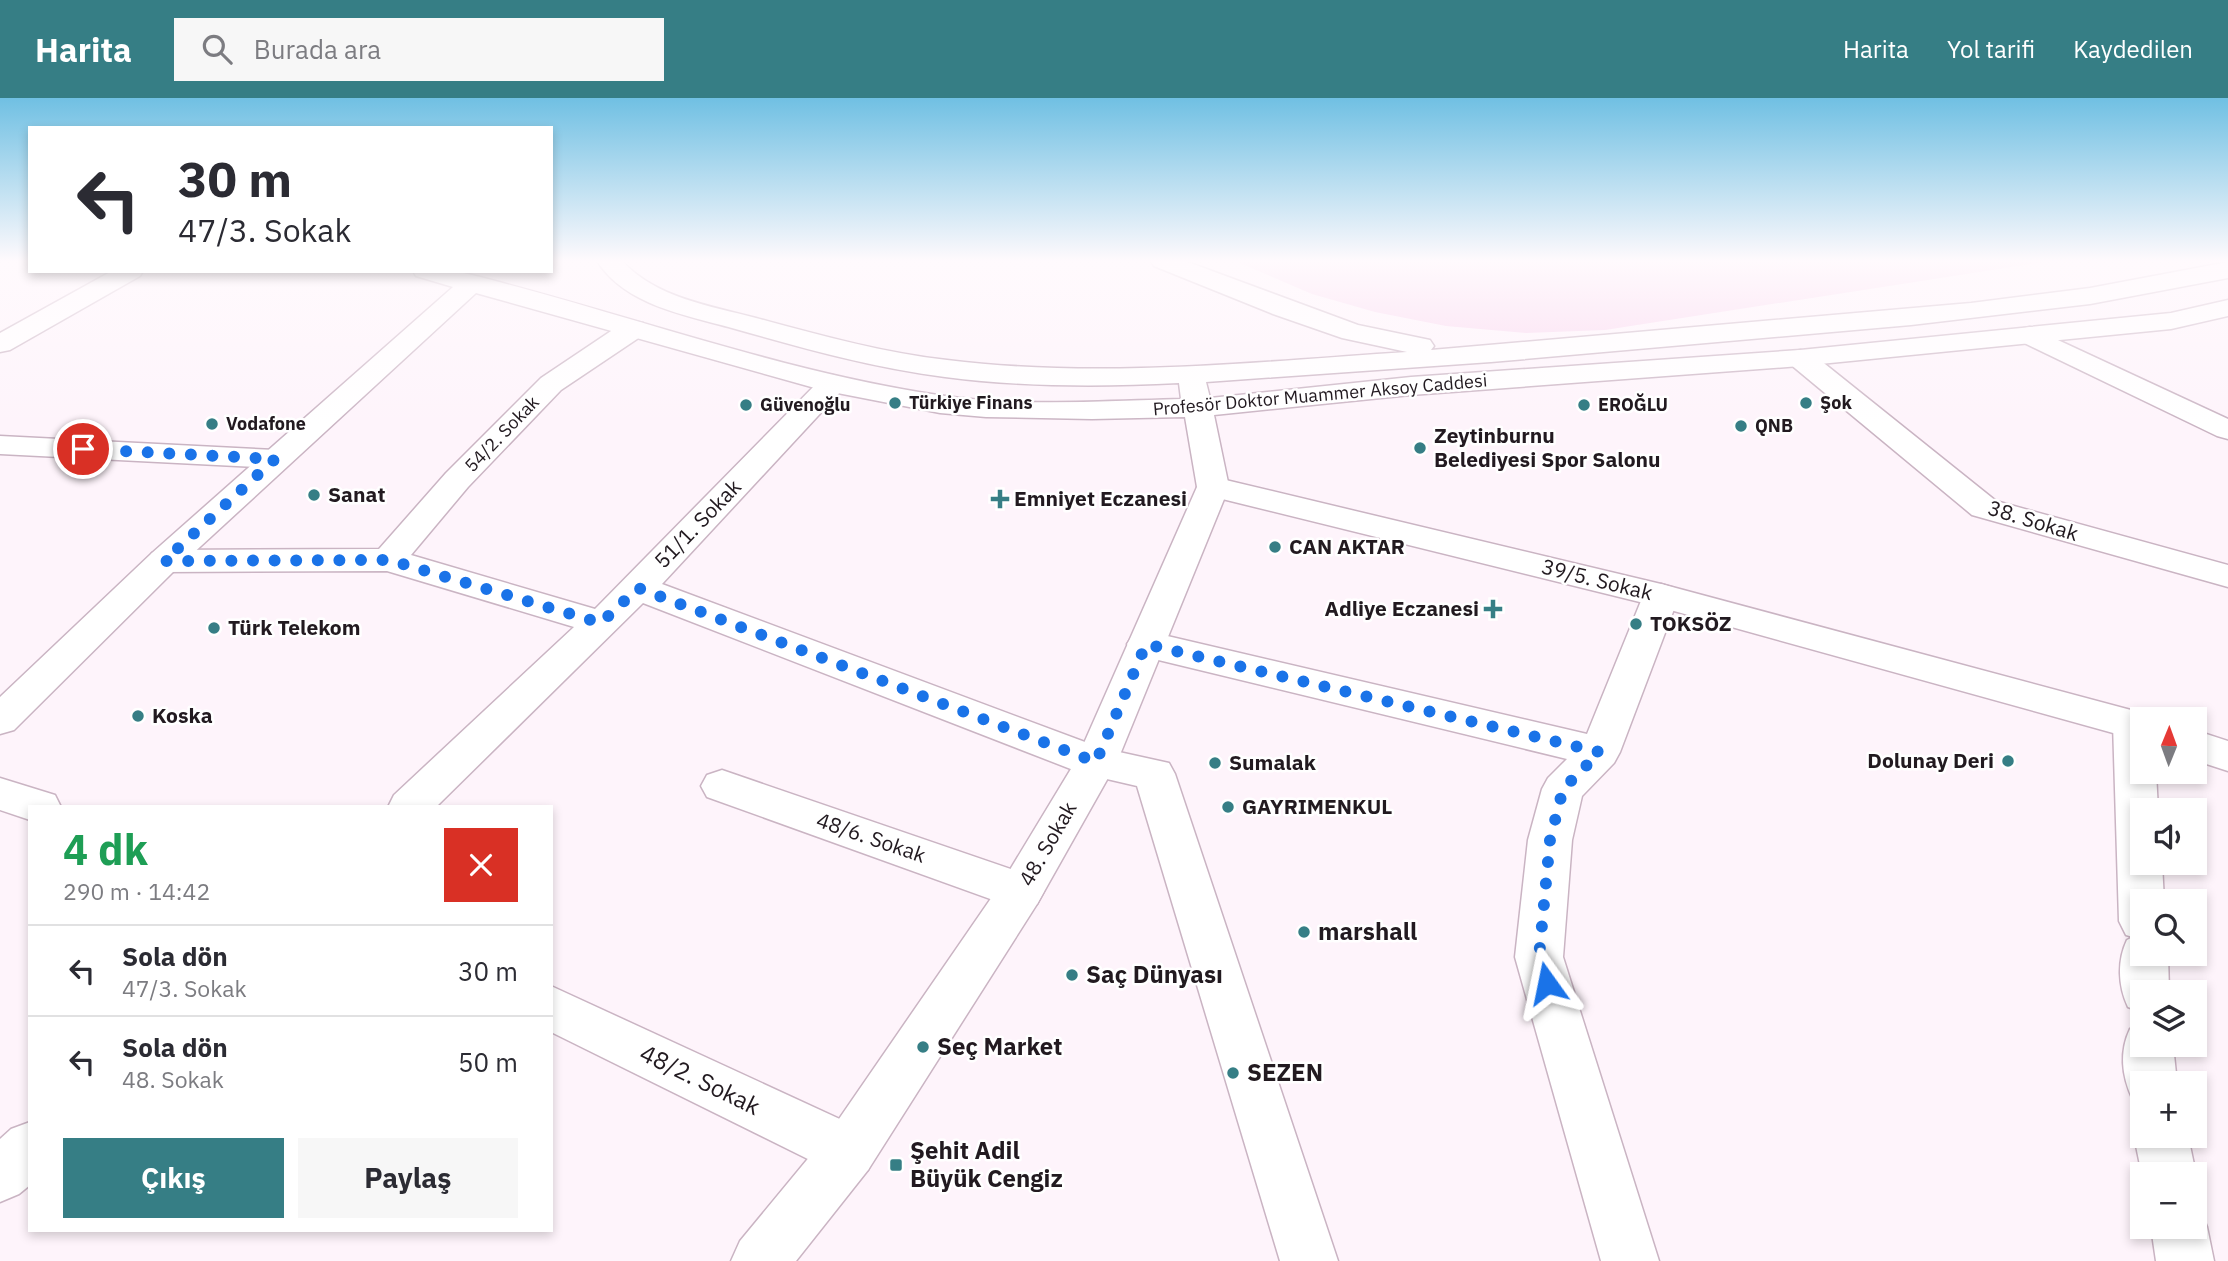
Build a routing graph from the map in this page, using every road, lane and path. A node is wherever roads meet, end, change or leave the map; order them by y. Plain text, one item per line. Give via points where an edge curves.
1 (52, 315) edge
2 (436, 315) edge
3 (585, 315) edge
4 (719, 315) edge
5 (1303, 315) edge
6 (1926, 315) edge
7 (2196, 315) edge
8 (633, 329) junction
9 (2030, 335) junction
10 (0, 344) edge
11 (1467, 356) junction
12 (1800, 358) junction
13 (832, 384) junction
14 (1195, 391) junction
15 (2228, 430) edge
16 (0, 445) edge
17 (275, 459) junction
18 (1213, 487) junction
19 (389, 560) junction
20 (164, 561) junction
21 (2228, 576) edge
22 (638, 588) junction
23 (1661, 596) junction
24 (601, 623) junction
25 (1146, 644) junction
26 (0, 720) edge
27 (2130, 723) edge
28 (2207, 749) edge
29 (1600, 752) junction
30 (2228, 756) edge
31 (1096, 762) junction
32 (2139, 784) edge
33 (722, 786) dead end
34 (0, 794) edge
35 (34, 805) edge
36 (411, 805) edge
37 (2141, 889) edge
38 (1021, 891) junction
39 (553, 1009) edge
40 (28, 1150) edge
41 (849, 1151) junction
42 (0, 1174) edge
43 (2181, 1239) edge
44 (761, 1261) edge
45 (1309, 1261) edge
46 (1630, 1261) edge
47 (2185, 1261) edge

1 - 10 main road
2 - 17 main road
3 - 8 main road, Profesör Doktor Muammer Aksoy Caddesi
4 - 14 main road, Profesör Doktor Muammer Aksoy Caddesi via 924,366
5 - 11 main road via 1352,332
6 - 11 main road, Profesör Doktor Muammer Aksoy Caddesi
7 - 9 main road, Profesör Doktor Muammer Aksoy Caddesi
8 - 13 main road, Profesör Doktor Muammer Aksoy Caddesi
8 - 19 main road, 54/2. Sokak via 551,384 457,480
9 - 12 main road, Profesör Doktor Muammer Aksoy Caddesi
9 - 15 main road
11 - 14 main road, Profesör Doktor Muammer Aksoy Caddesi
12 - 14 main road, Profesör Doktor Muammer Aksoy Caddesi via 1411,386
12 - 21 main road, 38. Sokak via 1984,508
13 - 14 main road, Profesör Doktor Muammer Aksoy Caddesi via 986,408 1092,410
13 - 22 main road, 51/1. Sokak
14 - 18 main road
16 - 17 main road
17 - 20 main road
18 - 23 main road, 39/5. Sokak
18 - 25 main road, 48. Sokak
19 - 20 main road
19 - 24 main road
20 - 26 main road
22 - 24 main road, 51/1. Sokak
22 - 31 main road
23 - 27 main road, 39/5. Sokak
23 - 29 main road
24 - 36 main road, 51/1. Sokak
25 - 29 main road
25 - 31 main road, 48. Sokak
28 - 30 main road
29 - 46 main road via 1563,789 1550,840 1539,957
31 - 38 main road, 48. Sokak
31 - 45 main road via 1154,774
32 - 37 main road
33 - 38 main road, 48/6. Sokak
34 - 35 main road
38 - 41 main road, 48. Sokak
39 - 41 main road, 48/2. Sokak
40 - 42 main road
41 - 44 main road, 48. Sokak
43 - 47 main road

